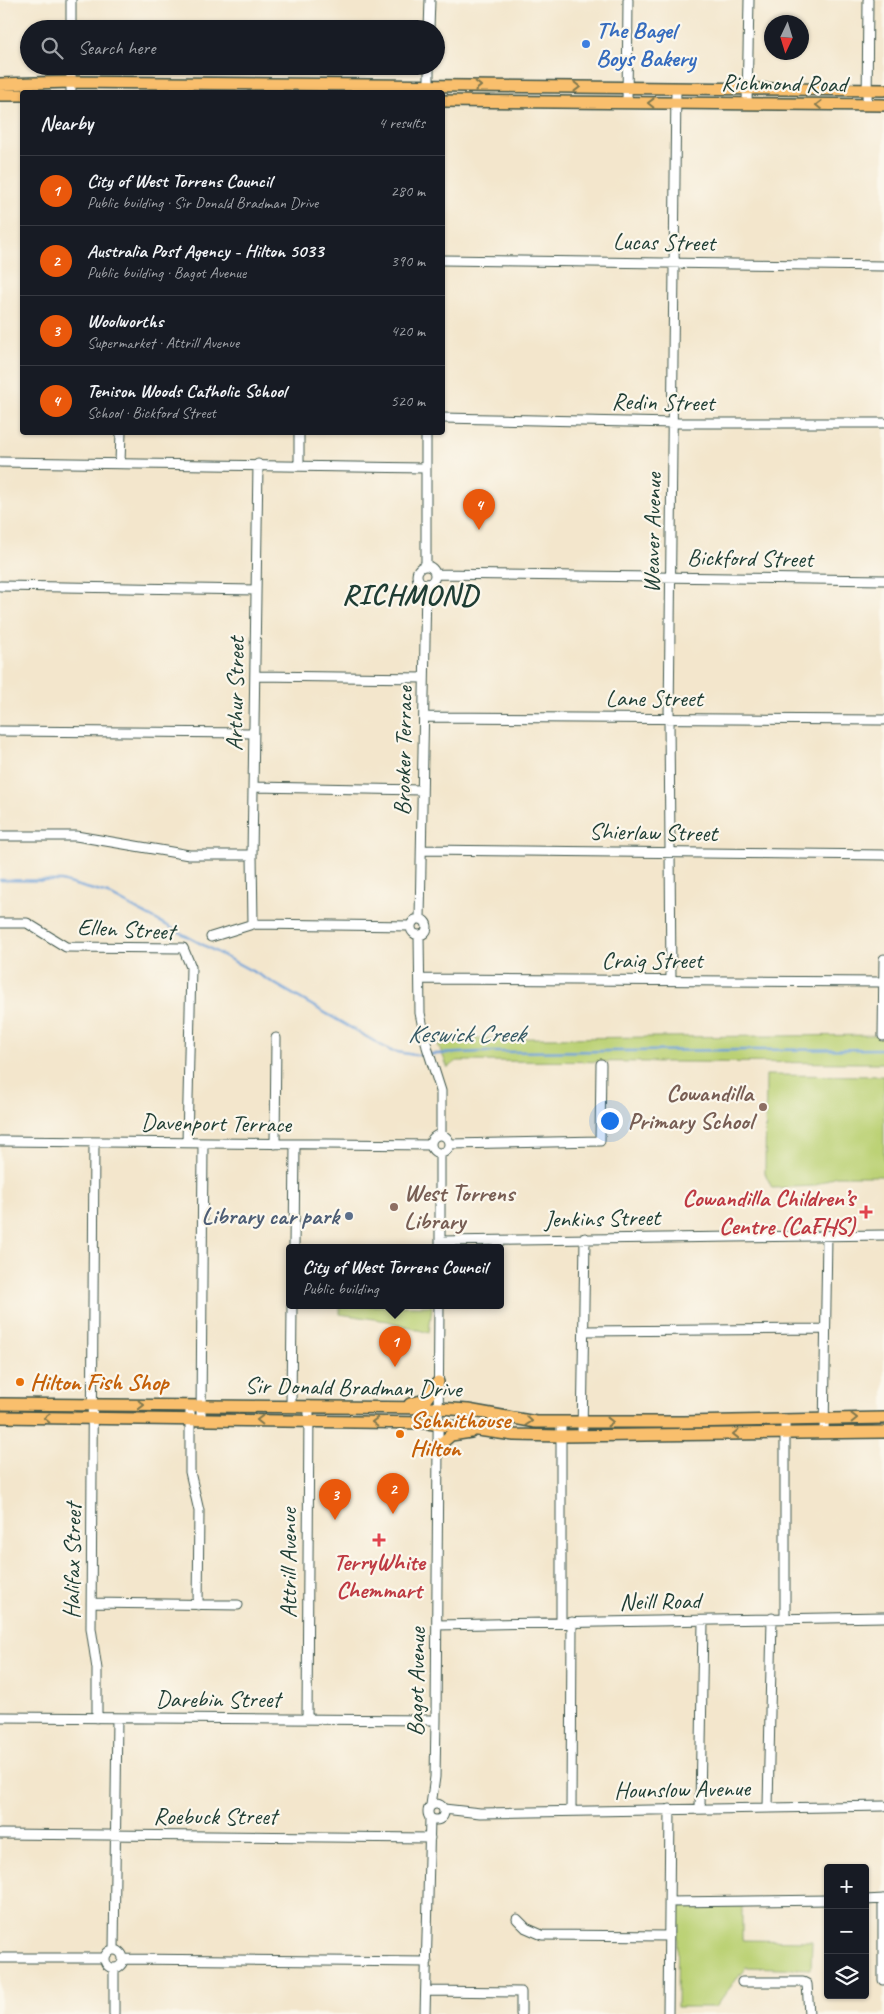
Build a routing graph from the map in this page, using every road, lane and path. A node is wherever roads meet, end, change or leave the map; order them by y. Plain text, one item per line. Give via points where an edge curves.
1 (71, 0) edge
2 (430, 0) edge
3 (628, 0) edge
4 (748, 0) edge
5 (868, 0) edge
6 (71, 20) edge
7 (429, 20) edge
8 (429, 75) edge
9 (0, 84) edge
10 (71, 87) edge
11 (627, 87) junction
12 (124, 88) edge
13 (676, 88) junction
14 (429, 89) edge
15 (748, 89) junction
16 (867, 90) junction
17 (884, 90) edge
18 (0, 95) edge
19 (20, 95) edge
20 (445, 101) edge
21 (627, 102) junction
22 (676, 103) junction
23 (747, 104) junction
24 (867, 105) junction
25 (884, 106) edge
26 (445, 260) edge
27 (674, 262) junction
28 (884, 266) edge
29 (445, 418) edge
30 (674, 422) junction
31 (884, 423) edge
32 (121, 435) edge
33 (300, 435) edge
34 (426, 435) edge
35 (0, 462) edge
36 (120, 463) junction
37 (258, 464) junction
38 (299, 465) junction
39 (425, 468) junction
40 (426, 566) junction
41 (435, 574) junction
42 (672, 577) junction
43 (884, 580) edge
44 (426, 584) junction
45 (0, 586) edge
46 (256, 590) junction
47 (256, 676) junction
48 (424, 678) junction
49 (424, 716) junction
50 (669, 718) junction
51 (884, 720) edge
52 (0, 731) edge
53 (254, 733) junction
54 (254, 787) junction
55 (422, 790) junction
56 (0, 836) edge
57 (422, 850) junction
58 (670, 851) junction
59 (252, 855) junction
60 (884, 855) edge
61 (420, 919) junction
62 (0, 923) edge
63 (252, 924) junction
64 (411, 926) junction
65 (419, 935) junction
66 (211, 937) dead end
67 (884, 959) edge
68 (420, 979) junction
69 (671, 980) junction
70 (884, 982) edge
71 (882, 1036) dead end
72 (276, 1038) dead end
73 (601, 1064) dead end
74 (441, 1134) junction
75 (0, 1141) edge
76 (94, 1142) junction
77 (187, 1143) junction
78 (203, 1143) junction
79 (275, 1144) junction
80 (295, 1144) junction
81 (450, 1144) junction
82 (431, 1145) junction
83 (440, 1153) junction
84 (826, 1234) junction
85 (884, 1235) edge
86 (585, 1238) junction
87 (294, 1244) edge
88 (440, 1244) edge
89 (461, 1244) edge
90 (292, 1309) edge
91 (439, 1309) edge
92 (825, 1328) junction
93 (585, 1331) junction
94 (438, 1382) junction
95 (0, 1404) edge
96 (92, 1404) junction
97 (196, 1406) junction
98 (291, 1406) junction
99 (309, 1406) junction
100 (394, 1408) junction
101 (438, 1408) junction
102 (0, 1417) edge
103 (884, 1418) edge
104 (94, 1419) junction
105 (196, 1419) junction
106 (824, 1419) junction
107 (785, 1420) junction
108 (308, 1421) junction
109 (561, 1422) junction
110 (582, 1422) junction
111 (437, 1424) junction
112 (482, 1432) junction
113 (884, 1432) edge
114 (785, 1433) junction
115 (824, 1433) junction
116 (561, 1436) junction
117 (582, 1436) junction
118 (437, 1447) junction
119 (92, 1603) junction
120 (198, 1605) junction
121 (238, 1605) dead end
122 (884, 1616) edge
123 (772, 1618) junction
124 (785, 1618) junction
125 (703, 1621) junction
126 (561, 1622) junction
127 (572, 1622) junction
128 (437, 1625) junction
129 (0, 1717) edge
130 (97, 1718) junction
131 (117, 1718) junction
132 (307, 1719) junction
133 (436, 1720) junction
134 (884, 1806) edge
135 (768, 1807) junction
136 (700, 1808) junction
137 (670, 1809) junction
138 (571, 1811) junction
139 (437, 1812) junction
140 (0, 1834) edge
141 (430, 1834) junction
142 (116, 1836) junction
143 (884, 1899) edge
144 (824, 1900) edge
145 (869, 1900) edge
146 (669, 1902) junction
147 (517, 1919) dead end
148 (669, 1936) junction
149 (114, 1950) junction
150 (0, 1958) edge
151 (105, 1958) junction
152 (123, 1959) junction
153 (427, 1962) junction
154 (114, 1968) junction
155 (883, 1980) edge
156 (742, 1982) dead end
157 (426, 1992) junction
158 (114, 2014) edge
159 (425, 2014) edge
160 (521, 2014) edge
161 (668, 2014) edge
162 (809, 2014) edge

1 - 6 street
2 - 7 street
3 - 11 street
4 - 15 street
5 - 16 street
8 - 14 street
9 - 10 main road, Richmond Road
10 - 12 main road, Richmond Road
11 - 13 main road, Richmond Road
14 -> 11 main road, Richmond Road
11 - 21 street
12 - 14 main road, Richmond Road
13 - 15 main road, Richmond Road
13 - 22 street, Weaver Avenue
15 - 16 main road, Richmond Road
15 - 23 street
16 - 17 main road, Richmond Road
16 - 24 street
18 - 19 main road
20 - 21 main road, Richmond Road
22 -> 21 main road, Richmond Road
22 - 23 main road, Richmond Road
22 - 27 street, Weaver Avenue
24 -> 23 main road, Richmond Road
24 - 25 main road, Richmond Road
26 - 27 street, Lucas Street
27 - 28 street, Lucas Street
27 - 30 street, Weaver Avenue
29 - 30 street, Redin Street
30 - 31 street, Redin Street
30 - 42 street, Weaver Avenue
32 - 36 street
33 - 38 street
34 - 39 street
35 - 36 street
36 - 37 street
37 - 38 street
37 - 46 street, Arthur Street
38 - 39 street
39 - 40 street
40 - 41 street
40 - 44 street via 417,574 419,580
41 - 42 street, Bickford Street
41 - 44 street
42 - 43 street, Bickford Street
42 - 50 street, Weaver Avenue
44 - 48 street, Brooker Terrace
45 - 46 street
46 - 47 street, Arthur Street
47 - 48 street
47 - 53 street, Arthur Street
48 - 49 street, Brooker Terrace
49 - 50 street, Lane Street
49 - 55 street, Brooker Terrace
50 - 51 street, Lane Street
50 - 58 street, Weaver Avenue
52 - 53 street
53 - 54 street, Arthur Street
54 - 55 street
54 - 59 street, Arthur Street
55 - 57 street, Brooker Terrace
56 - 59 street via 76,836 189,854
57 - 58 street, Shierlaw Street
57 - 61 street, Brooker Terrace
58 - 60 street, Shierlaw Street
58 - 69 street, Weaver Avenue
59 - 63 street, Arthur Street
61 - 64 street
61 - 65 street via 428,926 426,932
62 - 77 street, Ellen Street via 27,923 66,947 182,948 191,967
63 - 64 street
63 - 66 street
64 - 65 street
65 - 68 street
67 - 70 street
68 - 69 street, Craig Street
68 - 74 street via 420,1014 441,1091
69 - 70 street, Craig Street
70 - 71 street
72 - 79 street
73 - 81 street via 600,1141
74 - 81 street
74 - 82 street via 434,1137
75 - 76 street, Davenport Terrace
76 - 77 street, Davenport Terrace
76 - 96 street, Halifax Street
77 - 78 street, Davenport Terrace
78 - 79 street, Davenport Terrace
78 - 97 street
79 - 80 street, Davenport Terrace
80 - 82 street, Davenport Terrace
80 - 87 street
81 - 83 street via 447,1151
82 - 83 street
83 - 88 street
84 - 85 street, Jenkins Street
84 - 86 street, Jenkins Street
84 - 92 street
86 - 89 street, Jenkins Street
86 - 93 street
90 - 98 street
91 - 94 street
92 - 93 street
92 - 106 street
93 - 110 street
94 - 100 main road via 425,1400
94 - 101 street
95 - 96 main road, Sir Donald Bradman Drive
96 -> 97 main road, Sir Donald Bradman Drive
96 - 104 street, Halifax Street
97 - 98 main road, Sir Donald Bradman Drive
97 - 105 street
98 - 99 main road, Sir Donald Bradman Drive
99 - 100 main road, Sir Donald Bradman Drive
99 - 108 street, Attrill Avenue
100 - 101 main road, Sir Donald Bradman Drive
101 -> 109 main road, Sir Donald Bradman Drive via 468,1410 515,1420
101 - 111 street, Bagot Avenue
104 -> 102 main road, Sir Donald Bradman Drive
106 -> 103 main road, Sir Donald Bradman Drive
104 - 105 main road, Sir Donald Bradman Drive
104 - 119 street, Halifax Street
108 -> 105 main road, Sir Donald Bradman Drive
105 - 120 street via 190,1472 199,1511
106 - 107 main road, Sir Donald Bradman Drive
106 - 115 street
110 -> 107 main road, Sir Donald Bradman Drive
107 - 114 street
111 -> 108 main road, Sir Donald Bradman Drive
108 - 132 street, Attrill Avenue
109 - 110 main road, Sir Donald Bradman Drive
109 - 116 street
110 - 117 street
111 - 112 main road, Sir Donald Bradman Drive
111 - 118 street, Bagot Avenue
112 - 116 main road, Sir Donald Bradman Drive
112 - 118 main road via 451,1435
113 - 115 main road, Sir Donald Bradman Drive
114 - 115 main road, Sir Donald Bradman Drive
114 -> 117 main road, Sir Donald Bradman Drive
114 - 124 street
116 - 117 main road, Sir Donald Bradman Drive
116 - 126 street
118 - 128 street, Bagot Avenue
119 - 120 street
119 - 130 street, Halifax Street
120 - 121 street
122 - 124 street, Neill Road
123 - 124 street, Neill Road
123 - 125 street, Neill Road
123 - 135 street
125 - 127 street, Neill Road
125 - 136 street
126 - 127 street, Neill Road
126 - 128 street, Neill Road
127 - 138 street
128 - 133 street, Bagot Avenue
129 - 130 street, Darebin Street
130 - 131 street, Darebin Street
131 - 132 street, Darebin Street
131 - 142 street
132 - 133 street, Darebin Street
133 - 139 street, Bagot Avenue
134 - 135 street, Hounslow Avenue
135 - 136 street, Hounslow Avenue
136 - 137 street, Hounslow Avenue
137 - 138 street, Hounslow Avenue
137 - 146 street
138 - 139 street, Hounslow Avenue
139 - 141 street, Bagot Avenue
140 - 142 street, Roebuck Street
141 - 142 street, Roebuck Street
141 - 153 street, Bagot Avenue
142 - 149 street
143 - 145 street
143 - 155 street
144 - 146 street
146 - 148 street
147 - 148 street via 526,1928 542,1935
148 - 161 street
149 - 151 street
149 - 152 street via 122,1954
150 - 151 street
151 - 154 street via 106,1963
152 - 153 street
152 - 154 street
153 - 157 street, Bagot Avenue
154 - 158 street
156 - 162 street via 803,1982 807,1984
157 - 159 street, Bagot Avenue
157 - 160 street via 521,1992

